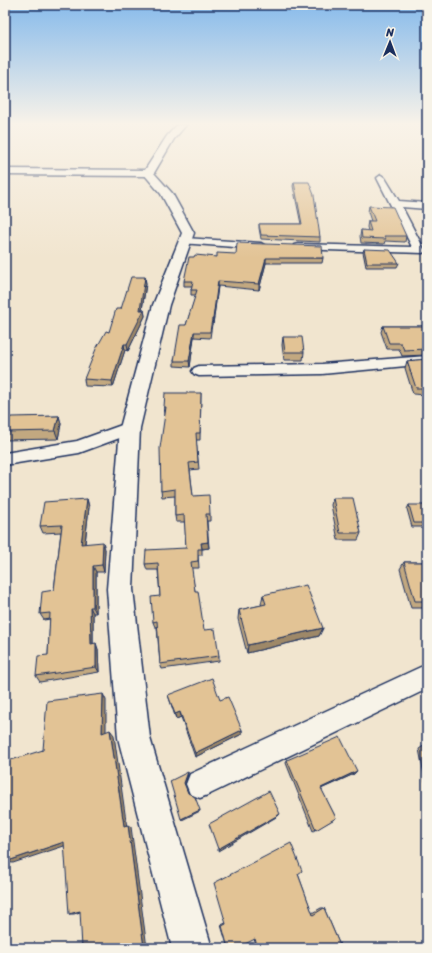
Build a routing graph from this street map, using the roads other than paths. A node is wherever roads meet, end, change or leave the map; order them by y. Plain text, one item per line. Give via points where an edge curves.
1 (150, 169) edge
2 (5, 172) edge
3 (148, 173) junction
4 (381, 178) dead end
5 (395, 204) junction
6 (427, 206) edge
7 (185, 241) junction
8 (272, 246) edge
9 (287, 247) edge
10 (427, 360) edge
11 (199, 371) dead end
12 (130, 428) junction
13 (5, 459) edge
14 (427, 676) edge
15 (200, 784) dead end
16 (192, 948) edge

1 - 3 street
2 - 3 street
3 - 7 street via 166,193 188,233
4 - 5 street
5 - 6 street
5 - 9 street via 419,251
7 - 8 street
7 - 12 street via 161,305
10 - 11 street via 322,369
12 - 13 street via 79,447
12 - 16 street via 120,589 134,738
14 - 15 street

